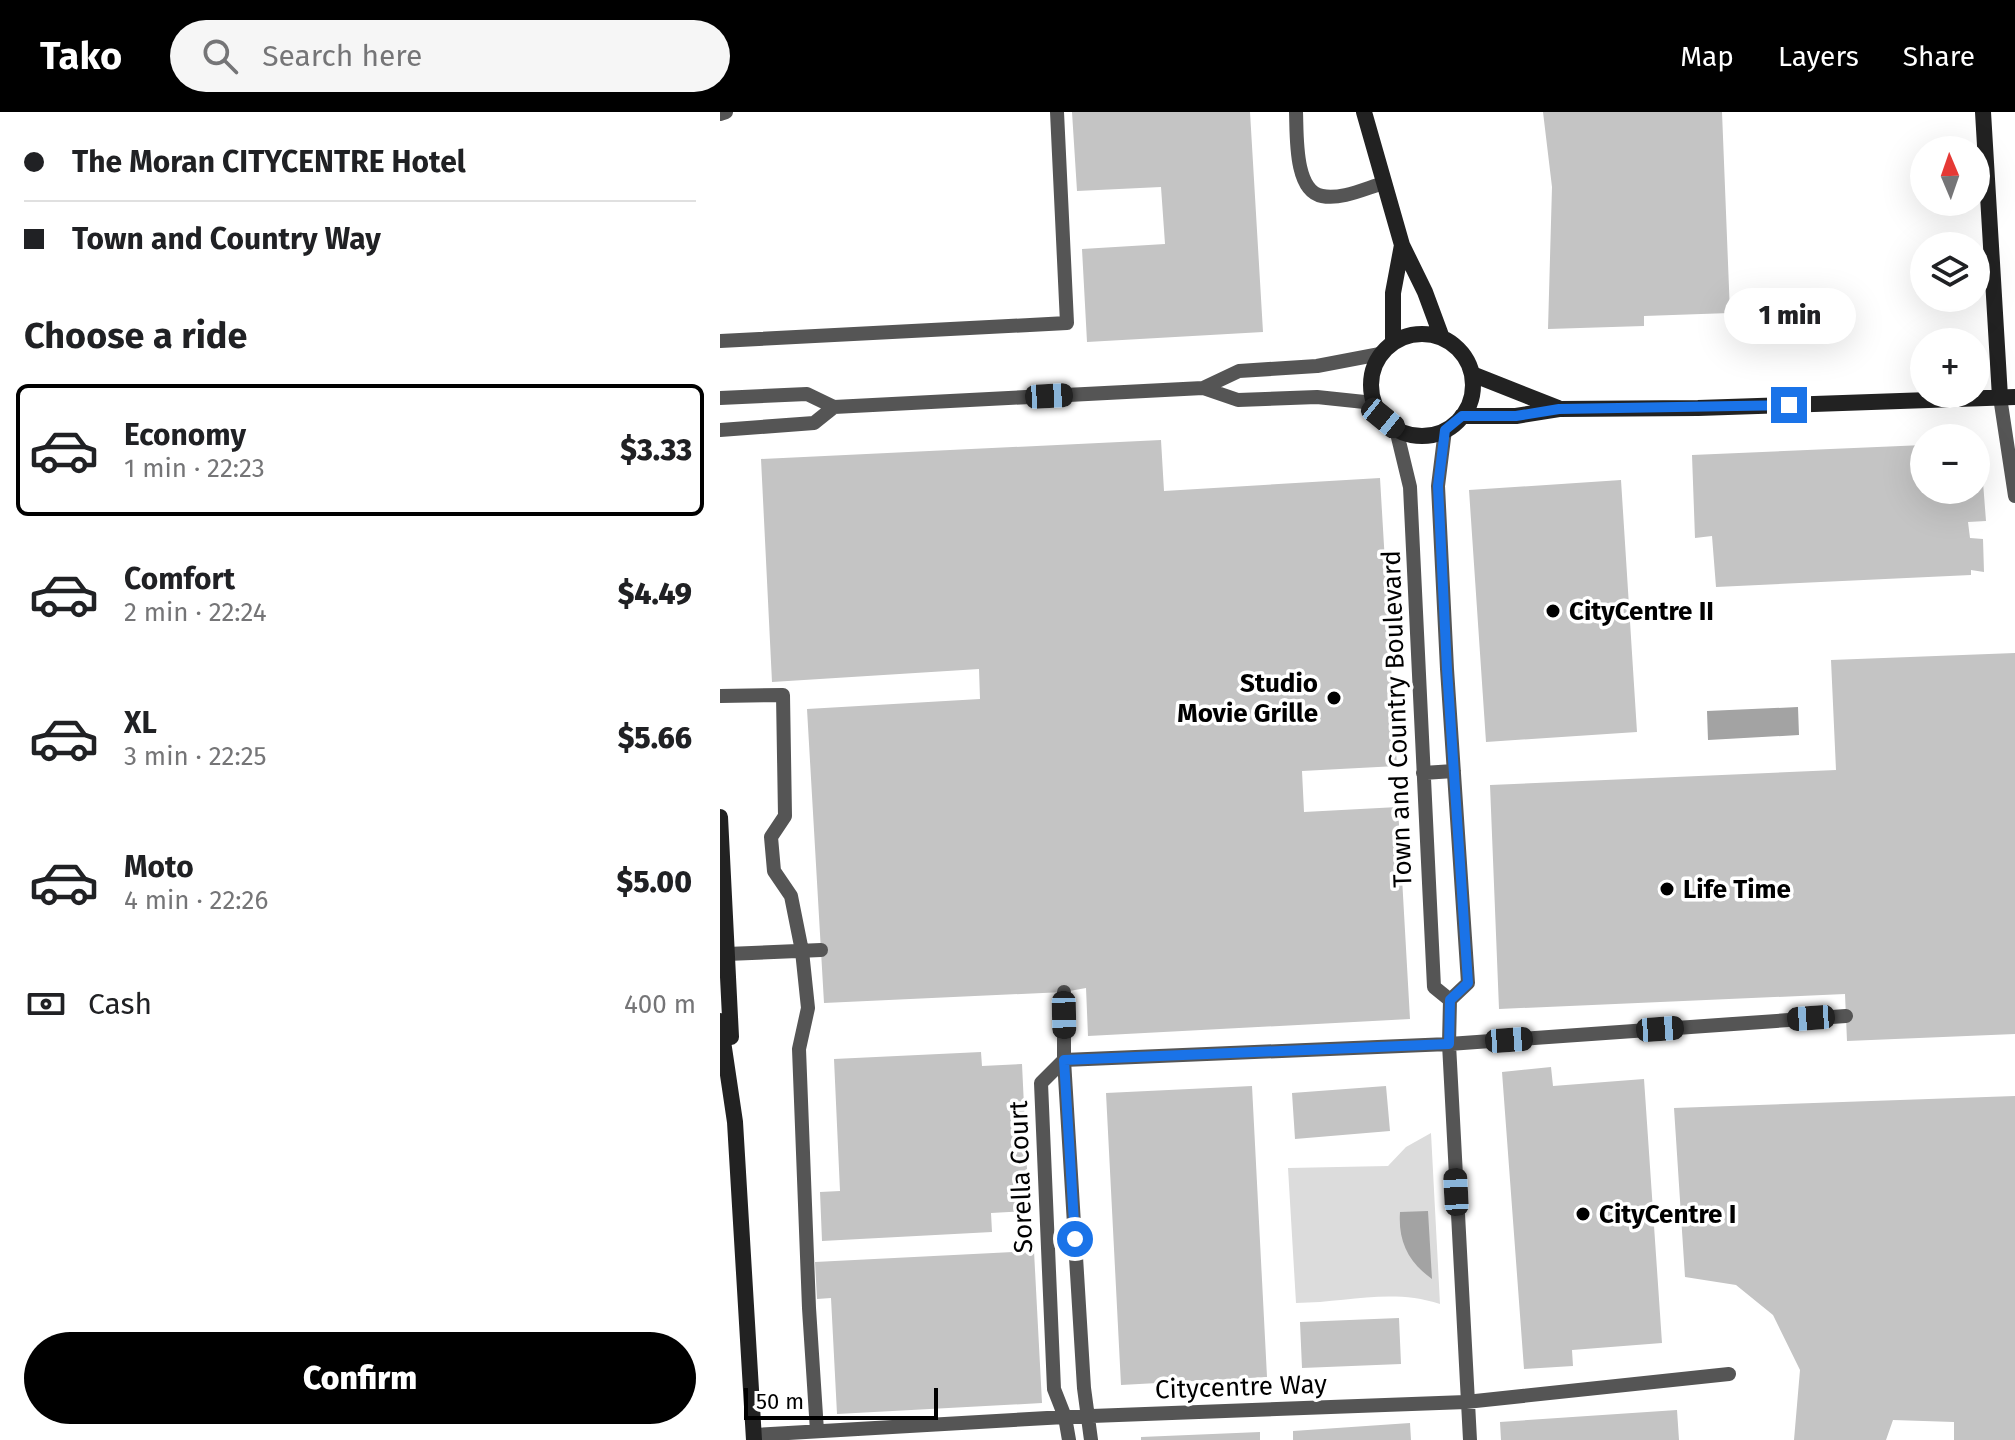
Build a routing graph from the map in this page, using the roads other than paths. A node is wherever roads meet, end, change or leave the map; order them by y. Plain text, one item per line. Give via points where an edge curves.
1 (726, 112) edge
2 (1057, 112) edge
3 (1296, 112) edge
4 (1364, 112) edge
5 (1983, 112) edge
6 (720, 114) edge
7 (1384, 183) junction
8 (1402, 245) junction
9 (1442, 338) junction
10 (720, 341) edge
11 (1386, 348) junction
12 (1472, 374) junction
13 (1203, 388) junction
14 (2008, 397) edge
15 (720, 398) edge
16 (1374, 403) junction
17 (834, 407) junction
18 (1559, 409) junction
19 (1462, 416) junction
20 (1396, 429) junction
21 (720, 430) edge
22 (1445, 430) junction
23 (2015, 496) edge
24 (720, 696) edge
25 (1454, 771) junction
26 (1423, 773) junction
27 (720, 817) edge
28 (821, 950) dead end
29 (802, 951) junction
30 (727, 954) junction
31 (1064, 992) dead end
32 (1450, 1000) junction
33 (1846, 1016) dead end
34 (720, 1021) edge
35 (1449, 1044) junction
36 (1064, 1060) junction
37 (735, 1122) junction
38 (1729, 1374) dead end
39 (1466, 1402) junction
40 (1065, 1417) junction
41 (1090, 1417) junction
42 (817, 1431) junction
43 (832, 1435) edge
44 (754, 1437) edge
45 (1069, 1440) edge
46 (1091, 1440) edge
47 (1470, 1440) edge

1 - 6 lane
2 - 10 lane via 1067,323
3 - 7 lane via 1298,156 1311,192 1344,195
4 - 7 street
5 - 14 street
7 - 8 street
8 - 9 street
8 - 11 street
9 - 11 street via 1408,335
9 - 12 street via 1457,347
11 - 13 lane via 1317,366 1239,371
11 - 16 street via 1373,370
12 - 18 street
12 - 19 street via 1470,403
13 - 16 lane via 1238,400 1317,397
13 - 17 lane
14 - 18 street
14 - 23 lane
15 - 17 lane via 807,394
16 - 20 street, Town and Country Boulevard
17 - 21 lane via 814,423
18 - 19 street
19 - 22 street
20 - 22 street via 1424,436
20 - 26 lane, Town and Country Boulevard via 1410,487
22 - 25 lane, Town and Country Boulevard via 1438,486
24 - 29 lane via 783,695 785,816 771,837 774,871 791,896
25 - 26 lane
25 - 32 lane, Town and Country Boulevard via 1468,983
26 - 32 lane, Town and Country Boulevard via 1434,987
27 - 30 street
28 - 29 lane
29 - 30 lane
29 - 42 lane via 808,1008 799,1049 801,1148
30 - 37 street
31 - 36 lane
32 - 35 lane, Town and Country Boulevard
33 - 35 lane
34 - 37 street
35 - 36 lane
35 - 39 lane, Town and Country Boulevard
36 - 40 lane, Sorella Court via 1041,1083 1054,1389
36 - 41 lane, Sorella Court
37 - 44 street
38 - 39 lane, Citycentre Way
39 - 41 lane, Citycentre Way
39 - 47 lane, Town and Country Boulevard
40 - 41 lane, Citycentre Way
40 - 43 lane, Citycentre Way
40 - 45 lane, Sorella Court
41 - 46 lane, Sorella Court
42 - 43 lane, Citycentre Way
42 - 44 lane, Citycentre Way

